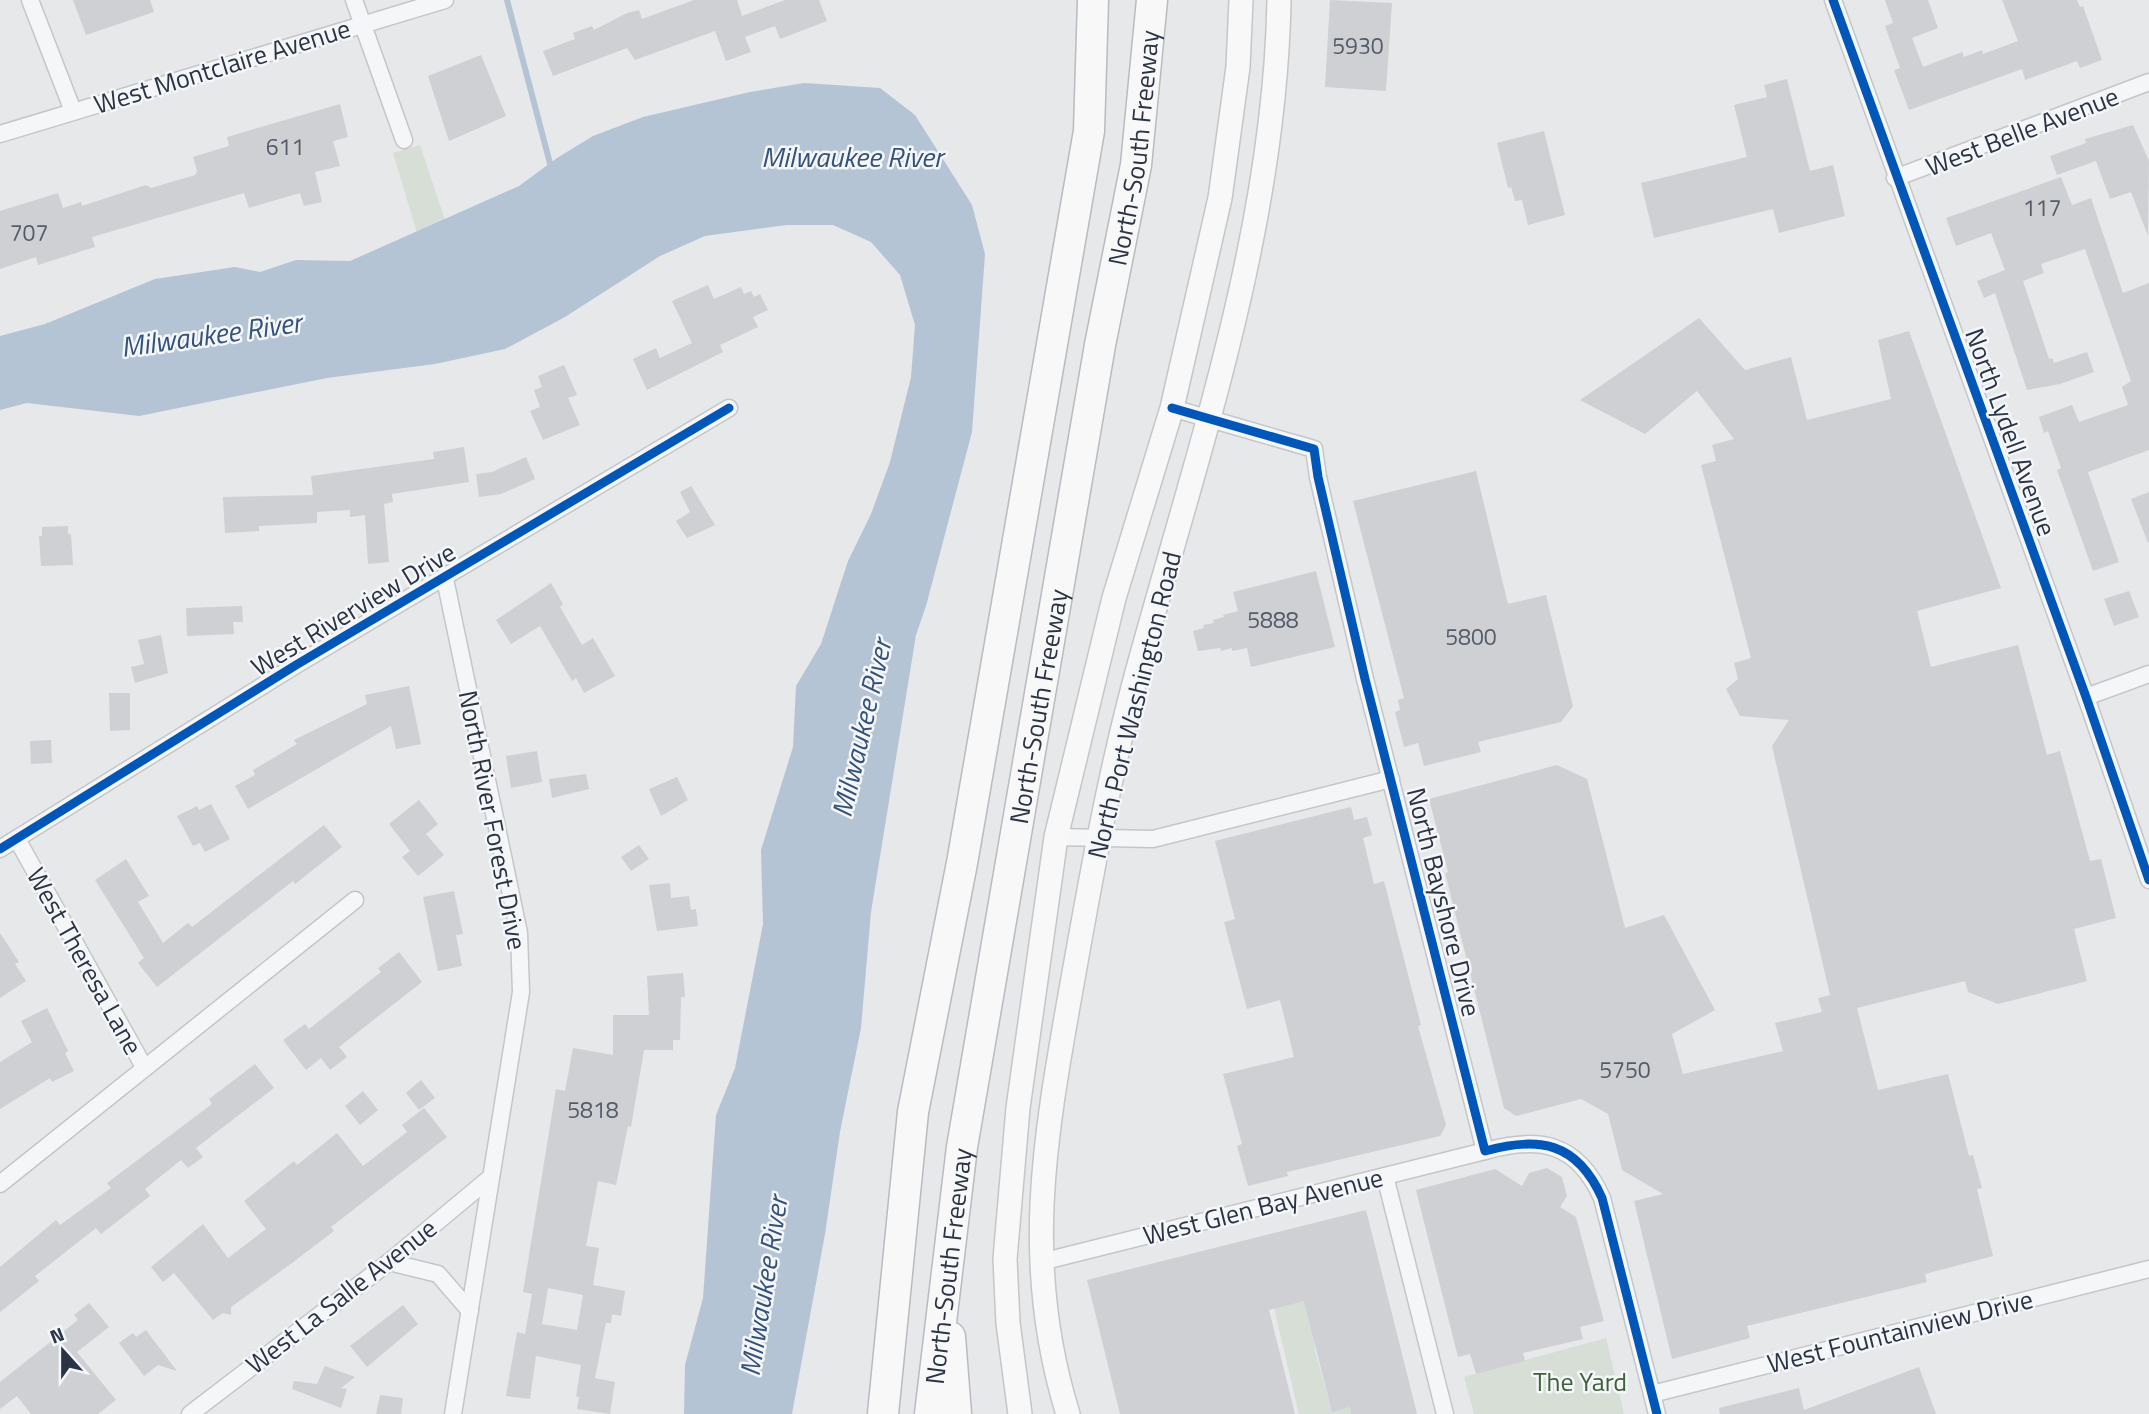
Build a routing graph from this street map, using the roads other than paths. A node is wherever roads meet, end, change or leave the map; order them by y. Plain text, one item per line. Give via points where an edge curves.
1 (30, 0) edge
2 (354, 0) edge
3 (445, 0) edge
4 (1093, 0) edge
5 (1152, 0) edge
6 (1241, 0) edge
7 (1279, 0) edge
8 (1833, 0) edge
9 (363, 23) junction
10 (2149, 82) edge
11 (73, 111) junction
12 (0, 134) edge
13 (404, 140) dead end
14 (1895, 178) junction
15 (729, 408) dead end
16 (1172, 408) junction
17 (1210, 417) junction
18 (445, 579) junction
19 (2149, 674) edge
20 (2086, 697) junction
21 (1391, 779) junction
22 (1056, 837) junction
23 (1098, 837) junction
24 (17, 839) junction
25 (0, 849) edge
26 (2149, 880) edge
27 (355, 900) dead end
28 (144, 1067) junction
29 (913, 1112) junction
30 (1485, 1151) junction
31 (1385, 1176) junction
32 (491, 1177) junction
33 (0, 1184) edge
34 (389, 1262) junction
35 (1041, 1262) junction
36 (2149, 1269) edge
37 (946, 1281) junction
38 (470, 1311) junction
39 (1652, 1394) junction
40 (190, 1414) edge
41 (453, 1414) edge
42 (863, 1414) edge
43 (883, 1414) edge
44 (930, 1414) edge
45 (956, 1414) edge
46 (1020, 1414) edge
47 (1068, 1414) edge
48 (1445, 1414) edge
49 (1657, 1414) edge

1 - 11 street
2 - 9 street
3 - 9 street, West Montclaire Avenue
4 - 29 highway, North-South Freeway via 1087,145 962,863
5 - 37 highway, North-South Freeway via 1136,164 1100,345 964,1134
6 - 16 main road, North Port Washington Road via 1227,162
7 - 17 main road, North Port Washington Road via 1278,71 1259,207
8 - 14 street, North Lydell Avenue
9 - 11 street, West Montclaire Avenue
9 - 13 street
10 - 14 street, West Belle Avenue
11 - 12 street, West Montclaire Avenue
14 - 20 street, North Lydell Avenue
15 - 18 street, West Riverview Drive
16 - 17 street, North Bayshore Drive
16 - 22 main road, North Port Washington Road via 1114,598
17 - 21 street, North Bayshore Drive via 1314,449
17 - 23 main road, North Port Washington Road via 1138,668
18 - 24 street, West Riverview Drive via 296,665
18 - 32 street, North River Forest Drive via 519,933 521,992
19 - 20 street
20 - 26 street, North Lydell Avenue
21 - 23 street via 1153,839
21 - 30 street, North Bayshore Drive
22 - 23 street
22 - 46 main road, North Port Washington Road via 1018,1108 1005,1259
23 - 35 main road, North Port Washington Road via 1041,1174
24 - 25 street, West Riverview Drive
24 - 28 street, West Theresa Lane
27 - 28 street
28 - 33 street, West Theresa Lane
29 - 42 highway
29 - 43 highway, North-South Freeway
30 - 31 street, West Glen Bay Avenue
30 - 39 street via 1520,1142 1542,1144 1567,1153 1595,1182
31 - 35 street, West Glen Bay Avenue
31 - 48 street
32 - 34 street, West La Salle Avenue
32 - 38 street, North River Forest Drive
34 - 38 street via 438,1274
34 - 40 street, West La Salle Avenue
35 - 47 main road, North Port Washington Road via 1045,1311
36 - 39 street, West Fountainview Drive
37 - 44 highway, North-South Freeway
37 - 45 highway
38 - 41 street, North River Forest Drive
39 - 49 street

